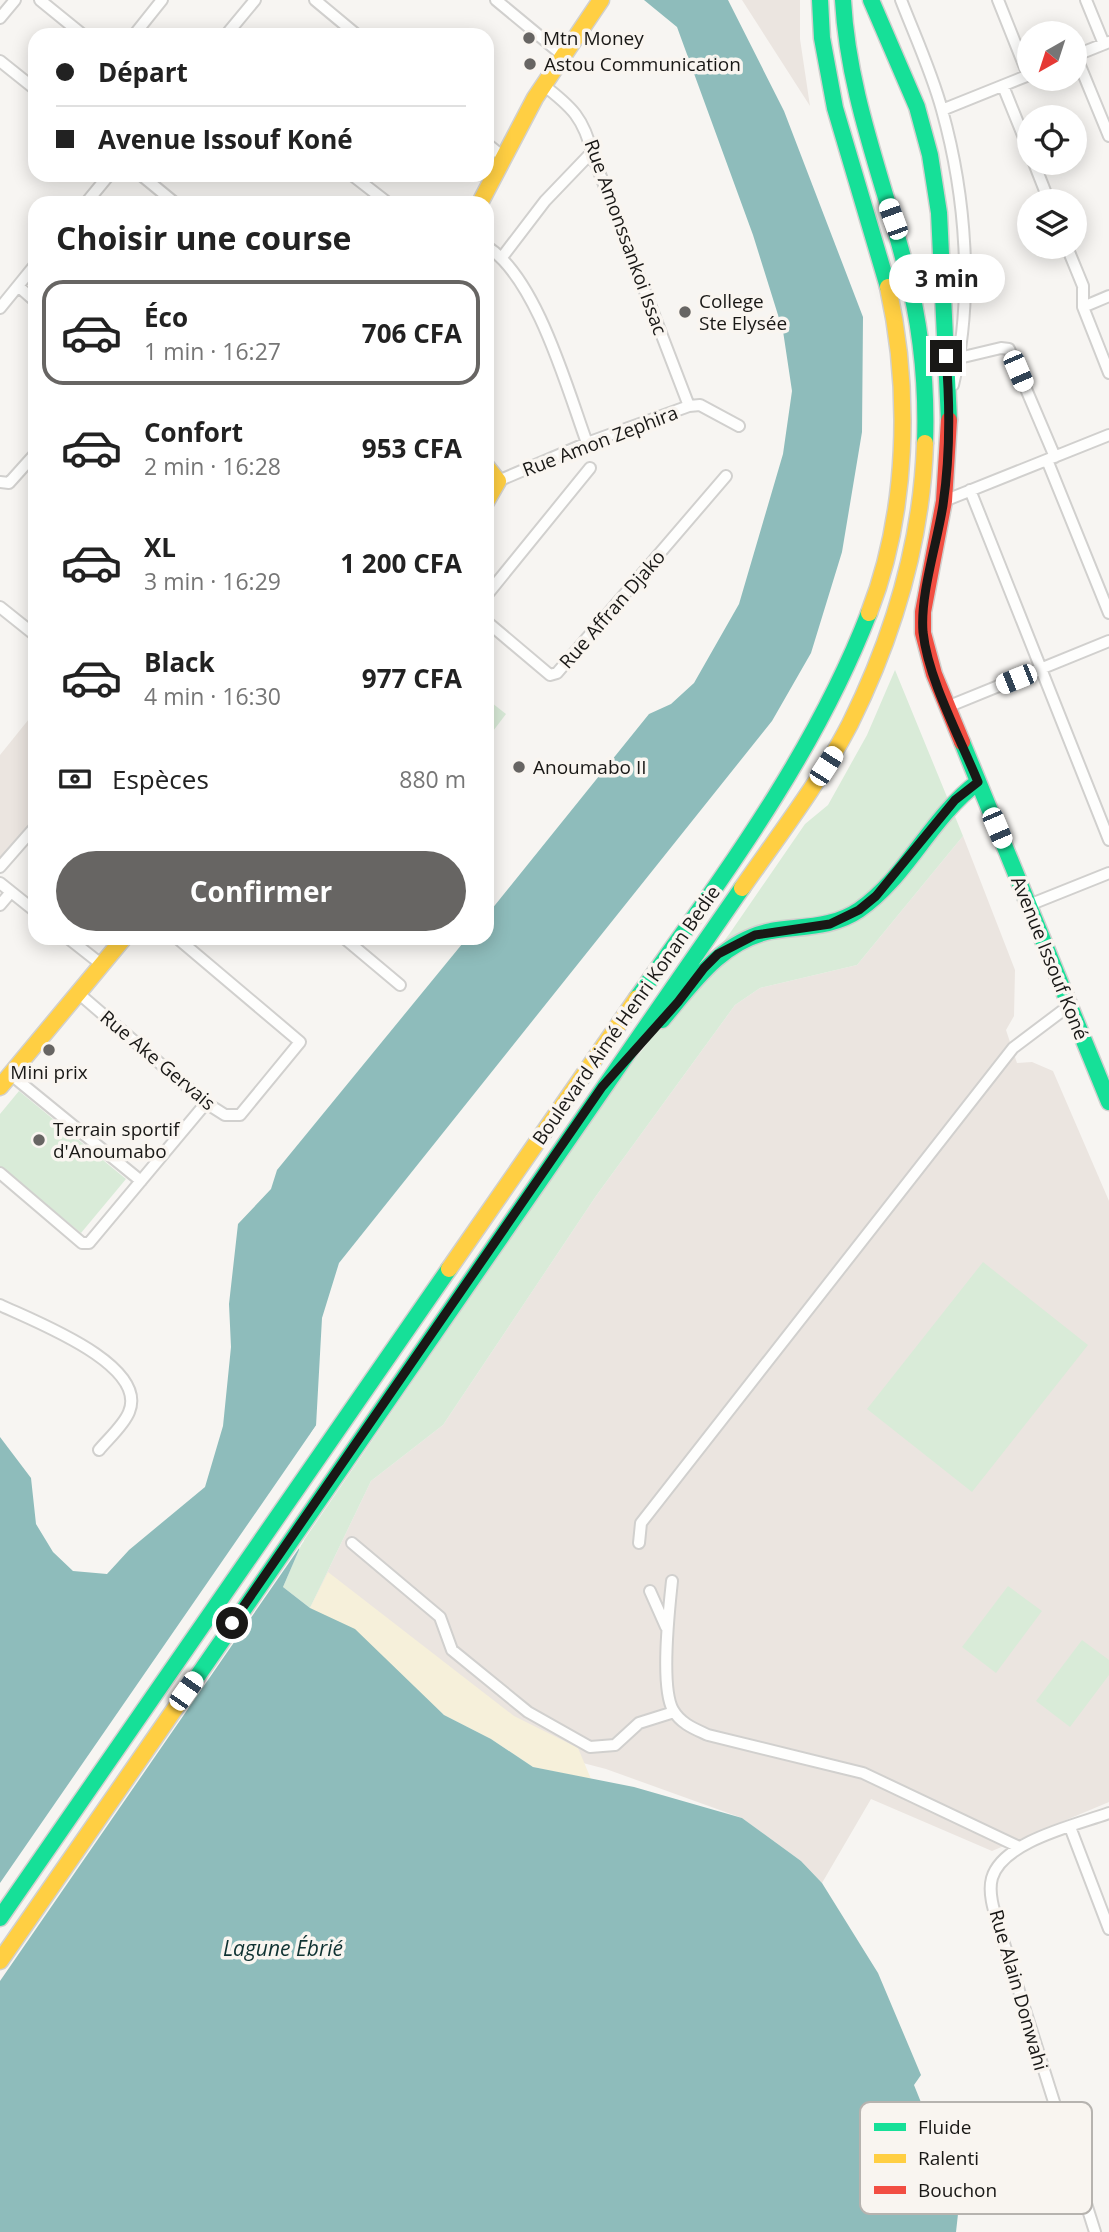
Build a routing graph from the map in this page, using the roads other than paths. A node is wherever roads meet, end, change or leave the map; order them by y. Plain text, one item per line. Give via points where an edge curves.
1 (15, 0) edge
2 (40, 0) edge
3 (162, 0) edge
4 (255, 0) edge
5 (315, 0) edge
6 (496, 0) edge
7 (601, 0) edge
8 (843, 0) edge
9 (871, 0) edge
10 (901, 0) edge
11 (998, 0) edge
12 (1086, 0) edge
13 (819, 2) edge
14 (0, 18) edge
15 (74, 28) edge
16 (140, 28) edge
17 (232, 28) edge
18 (349, 28) edge
19 (1107, 43) edge
20 (1017, 46) edge
21 (1087, 51) edge
22 (560, 53) junction
23 (0, 61) edge
24 (1017, 80) edge
25 (28, 83) edge
26 (541, 84) junction
27 (1087, 84) edge
28 (1003, 86) junction
29 (942, 110) junction
30 (1017, 120) edge
31 (1109, 136) edge
32 (494, 150) edge
33 (592, 152) junction
34 (502, 156) junction
35 (494, 173) edge
36 (103, 182) edge
37 (149, 182) edge
38 (361, 182) edge
39 (92, 196) edge
40 (166, 196) edge
41 (379, 196) edge
42 (494, 251) edge
43 (503, 256) junction
44 (1072, 259) edge
45 (28, 274) edge
46 (18, 286) junction
47 (28, 295) edge
48 (1109, 296) edge
49 (1083, 307) junction
50 (0, 308) edge
51 (960, 358) junction
52 (1109, 373) edge
53 (950, 401) junction
54 (689, 406) junction
55 (739, 426) dead end
56 (1109, 435) edge
57 (587, 443) junction
58 (1051, 458) junction
59 (28, 462) edge
60 (590, 468) dead end
61 (494, 476) edge
62 (726, 477) dead end
63 (498, 481) junction
64 (0, 482) edge
65 (494, 488) edge
66 (970, 490) junction
67 (944, 501) junction
68 (494, 586) edge
69 (0, 607) edge
70 (1109, 613) edge
71 (494, 628) edge
72 (28, 629) edge
73 (1109, 641) edge
74 (1039, 669) junction
75 (947, 707) junction
76 (978, 782) junction
77 (28, 835) edge
78 (1109, 840) edge
79 (0, 867) edge
80 (1109, 873) edge
81 (0, 883) edge
82 (11, 892) junction
83 (0, 905) edge
84 (28, 905) edge
85 (1028, 905) junction
86 (77, 945) edge
87 (118, 945) edge
88 (185, 945) edge
89 (352, 945) edge
90 (101, 964) junction
91 (400, 985) dead end
92 (77, 992) junction
93 (1070, 1005) junction
94 (1103, 1068) edge
95 (5, 1080) edge
96 (602, 1087) junction
97 (206, 1102) junction
98 (1109, 1102) edge
99 (0, 1173) edge
100 (141, 1181) junction
101 (0, 1306) edge
102 (99, 1450) dead end
103 (352, 1543) dead end
104 (639, 1543) dead end
105 (672, 1581) dead end
106 (650, 1591) dead end
107 (667, 1630) junction
108 (674, 1712) junction
109 (1109, 1813) edge
110 (1070, 1828) junction
111 (1018, 1847) junction
112 (0, 1918) edge
113 (1109, 1929) edge
114 (0, 1961) edge
115 (1053, 2102) edge
116 (1089, 2214) edge
117 (1095, 2232) edge

1 - 14 street
2 - 15 street
3 - 16 street
4 - 17 street
5 - 18 street
6 - 22 street
7 - 22 main road
8 - 96 main road, Boulevard Aimé Henri Konan Bedie via 856,104 893,219 918,320 925,402 917,534 879,663 835,751
9 - 53 main road, Avenue Issouf Koné via 917,107 930,155 939,214
10 - 29 street
11 - 20 street
12 - 19 street
13 - 112 main road, Boulevard Aimé Henri Konan Bedie via 834,110 887,281 900,362 898,490 876,592 855,653 828,714 772,807
19 - 21 street
22 - 26 main road
23 - 25 street
24 - 28 street
26 - 33 street, Rue Amonssankoi Issac via 570,105 586,127
26 - 34 main road
27 - 31 street
28 - 29 street
28 - 30 street
29 - 51 street via 961,225 965,284
32 - 34 street
33 - 43 street via 545,201
33 - 54 street, Rue Amonssankoi Issac
34 - 35 main road
36 - 39 street
37 - 40 street
38 - 41 street
42 - 43 street
43 - 57 street via 531,300
44 - 49 street via 1083,286
45 - 46 street
46 - 47 street
46 - 50 street
48 - 49 street
49 - 52 street
51 - 53 street
51 - 58 street via 1009,349
53 - 67 main road, Avenue Issouf Koné
54 - 55 street, Rue Amon Zephira via 700,405
54 - 57 street, Rue Amon Zephira
56 - 58 street
57 - 63 street, Rue Amon Zephira
58 - 66 street
58 - 70 street
59 - 64 street via 9,483
60 - 68 street
61 - 63 main road
62 - 71 street, Rue Affran Djako via 557,673 550,675
63 - 65 main road
66 - 67 street
66 - 74 street
67 - 75 main road, Avenue Issouf Koné via 923,634
69 - 72 street
73 - 74 street
74 - 75 street
74 - 78 street
75 - 76 main road, Avenue Issouf Koné
76 - 85 main road, Avenue Issouf Koné
76 - 96 main road via 955,800 884,887 859,910 830,924 755,935 718,954
77 - 79 street
80 - 85 street
81 - 82 street
82 - 83 street
82 - 84 street
85 - 93 main road, Avenue Issouf Koné
86 - 90 street
87 - 90 main road
88 - 97 street, Rue Ake Gervais via 300,1042 240,1115 225,1115
89 - 91 street
90 - 92 main road
92 - 95 main road
92 - 97 street, Rue Ake Gervais
93 - 94 main road, Avenue Issouf Koné
93 - 104 street via 1013,1048 641,1523
94 - 98 main road, Avenue Issouf Koné
95 - 100 street
96 - 114 main road, Boulevard Aimé Henri Konan Bedie
97 - 100 street
99 - 100 street via 82,1243 94,1238
101 - 102 street via 81,1345 124,1378 130,1411
103 - 108 street via 440,1617 452,1650 528,1712 590,1748 615,1745 639,1723
105 - 107 street
106 - 107 street
107 - 108 street via 669,1701
108 - 111 street via 708,1735 863,1773
109 - 110 street, Rue Alain Donwahi
110 - 111 street, Rue Alain Donwahi
110 - 113 street
111 - 115 street, Rue Alain Donwahi via 992,1878 992,1895
116 - 117 street, Rue Alain Donwahi

